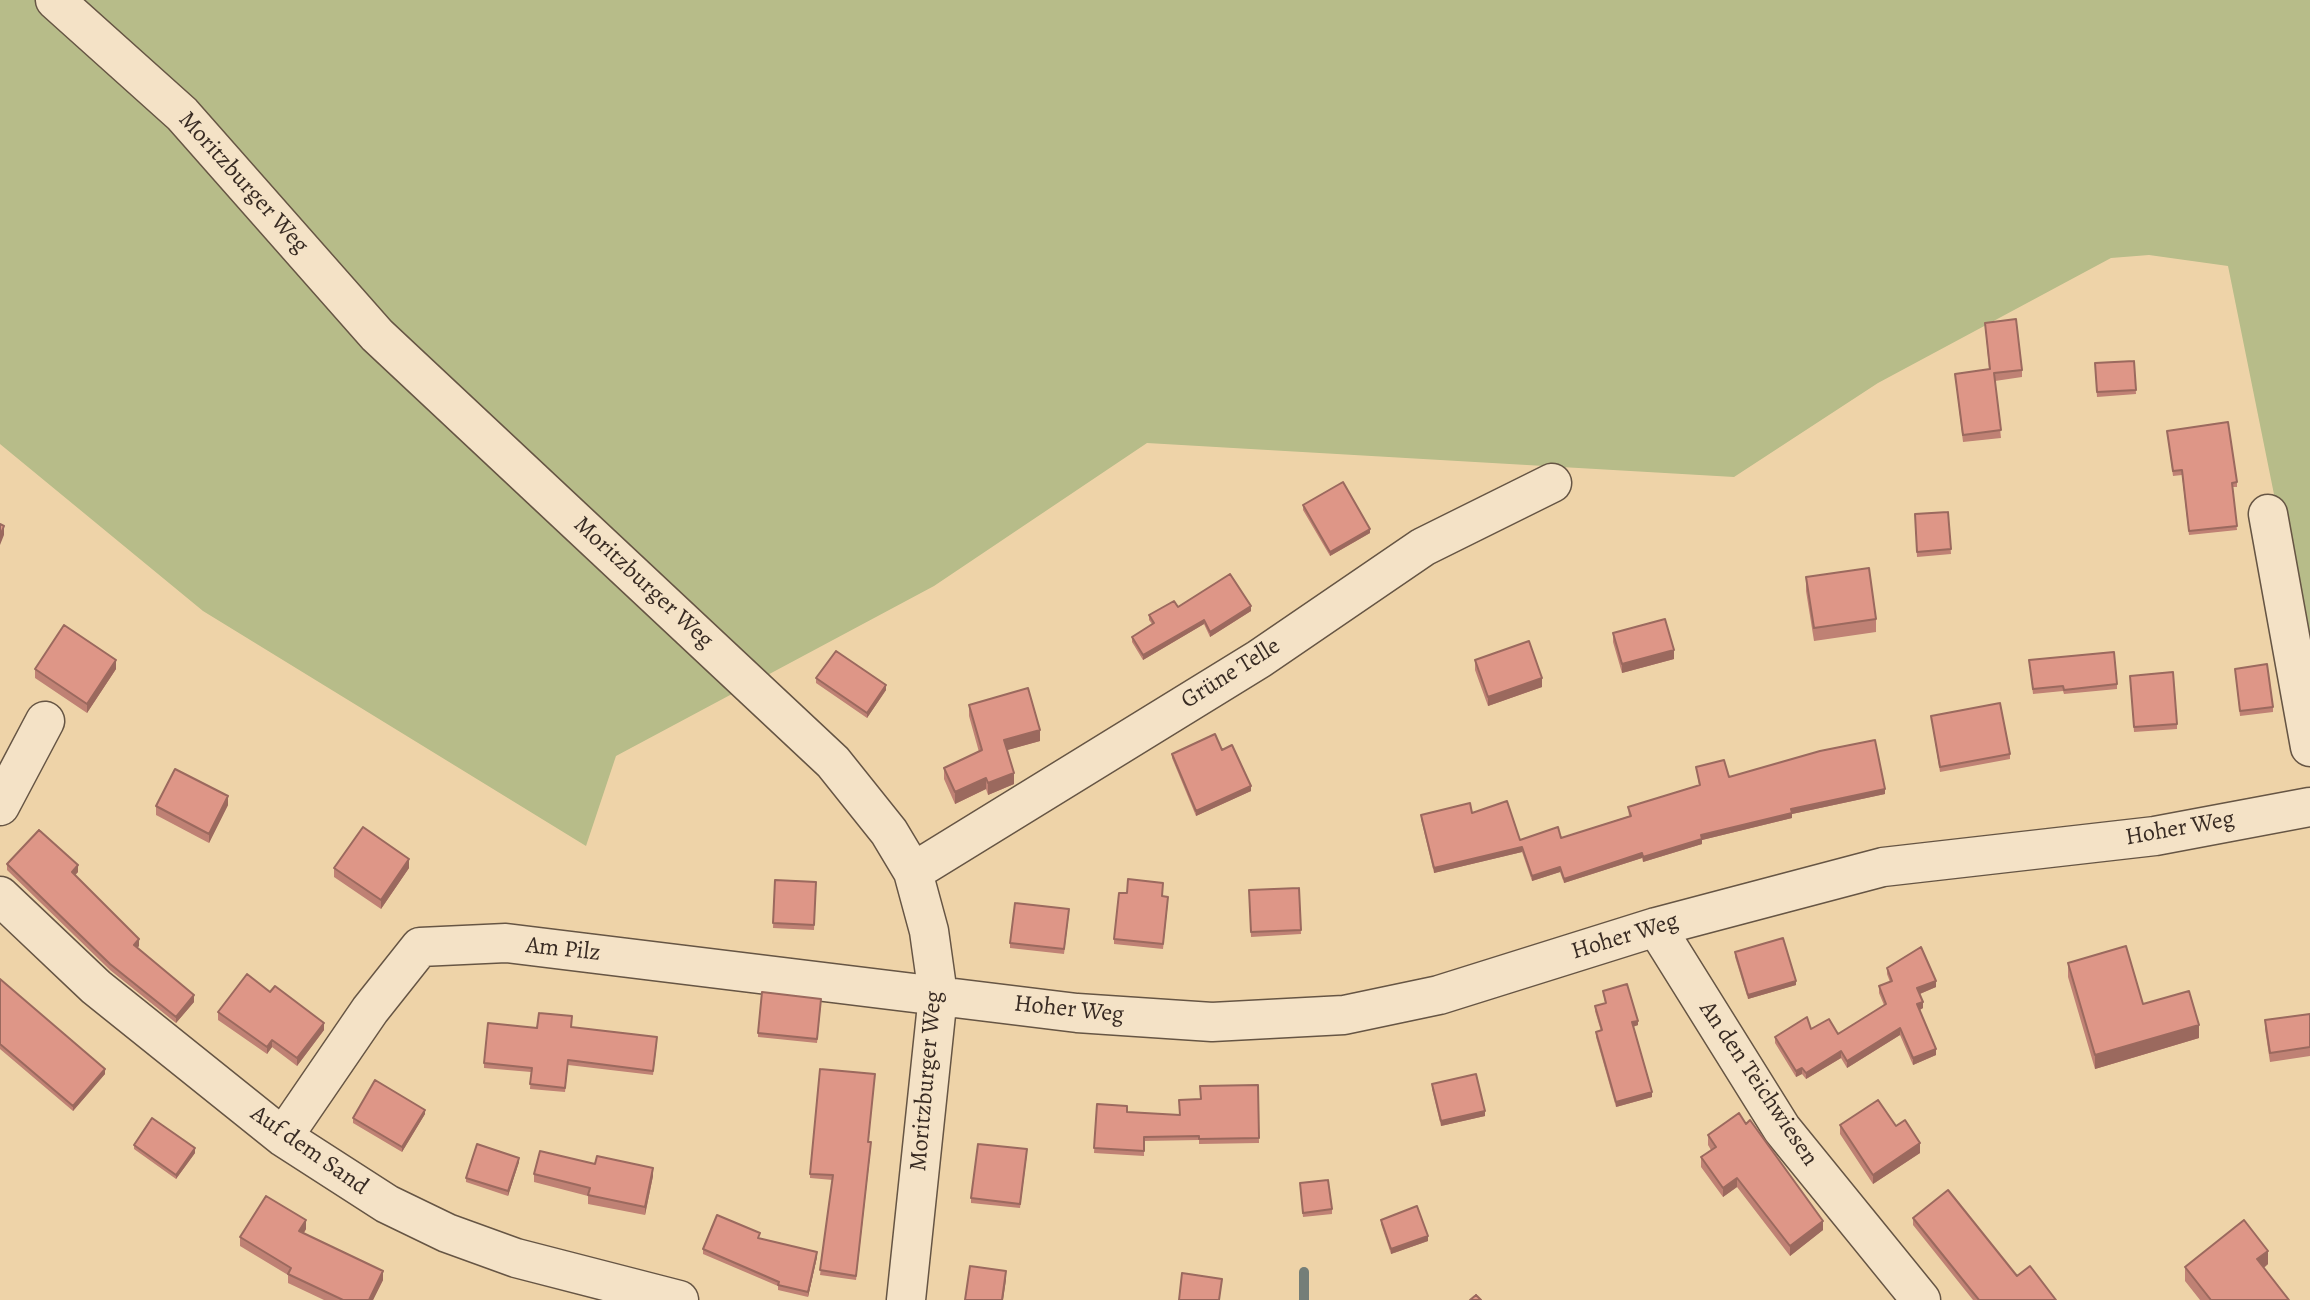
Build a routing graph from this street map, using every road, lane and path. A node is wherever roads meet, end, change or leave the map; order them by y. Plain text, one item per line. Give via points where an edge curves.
1 (55, 0) edge
2 (1552, 483) dead end
3 (2268, 514) dead end
4 (45, 721) dead end
5 (2310, 747) edge
6 (0, 806) edge
7 (2310, 807) edge
8 (913, 872) junction
9 (0, 896) edge
10 (1656, 926) junction
11 (938, 995) junction
12 (283, 1137) junction
13 (679, 1300) edge
14 (906, 1300) edge
15 (1921, 1300) edge

1 - 8 street, Moritzburger Weg via 183,114 376,335 833,762 889,832
2 - 8 street, Grüne Telle via 1423,547 1259,659
3 - 5 street
4 - 6 street
7 - 10 street, Hoher Weg via 2155,836 1883,867
8 - 11 street, Moritzburger Weg via 929,931
9 - 12 street, Auf dem Sand via 96,987
10 - 11 street, Hoher Weg via 1439,995 1345,1015 1212,1021 1077,1013
10 - 15 street, An den Teichwiesen via 1782,1129
11 - 12 street, Am Pilz via 506,943 420,947 370,1010
11 - 14 street, Moritzburger Weg
12 - 13 street, Auf dem Sand via 387,1205 447,1233 516,1258

